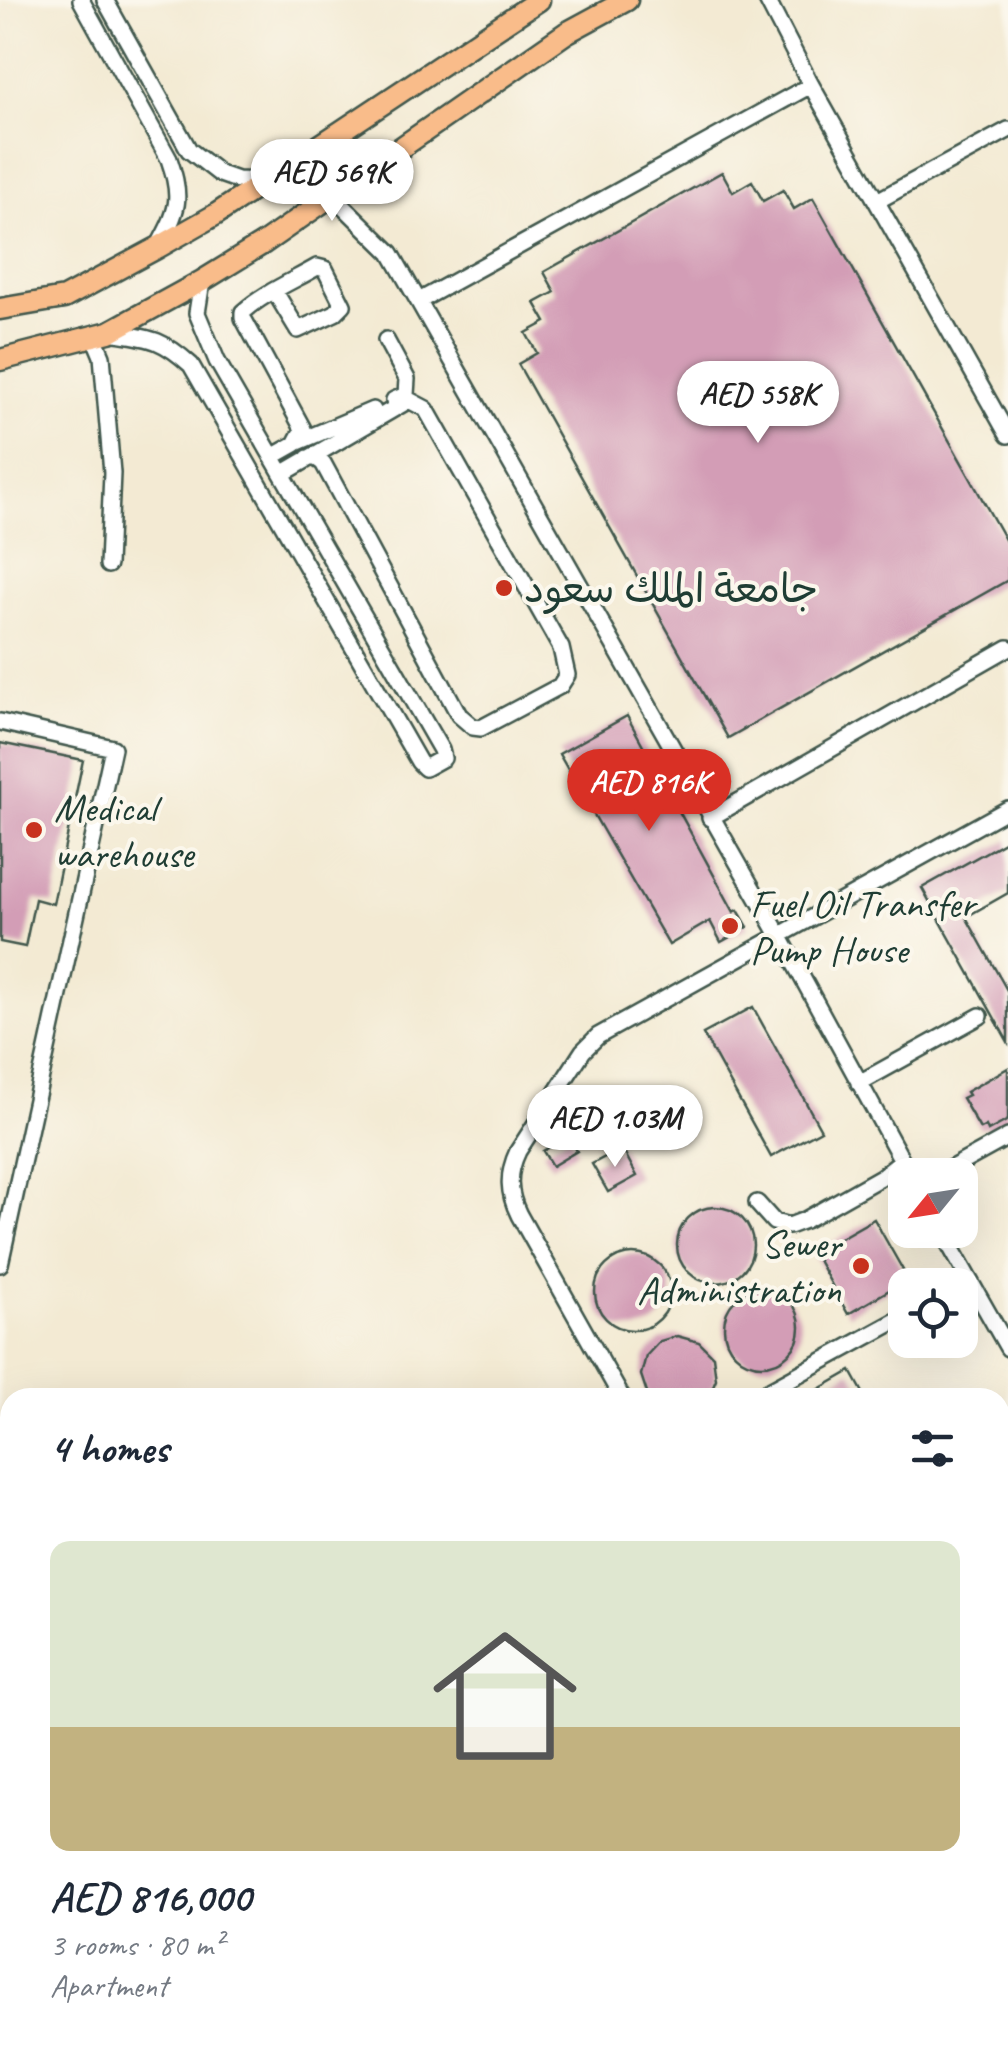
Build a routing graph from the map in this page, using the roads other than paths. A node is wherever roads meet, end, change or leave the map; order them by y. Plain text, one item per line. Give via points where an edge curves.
1 (81, 0) edge
2 (105, 0) edge
3 (539, 0) edge
4 (627, 0) edge
5 (767, 0) edge
6 (811, 84) junction
7 (1008, 130) edge
8 (264, 181) junction
9 (331, 194) junction
10 (877, 201) junction
11 (157, 248) junction
12 (202, 281) junction
13 (275, 292) junction
14 (420, 301) junction
15 (0, 309) edge
16 (102, 335) junction
17 (386, 340) dead end
18 (0, 360) edge
19 (1008, 435) edge
20 (295, 444) junction
21 (308, 458) junction
22 (277, 465) junction
23 (255, 476) junction
24 (108, 565) dead end
25 (1008, 648) edge
26 (0, 722) edge
27 (1008, 809) edge
28 (710, 818) junction
29 (780, 937) junction
30 (980, 1016) dead end
31 (859, 1083) junction
32 (1008, 1137) edge
33 (900, 1158) edge
34 (970, 1158) edge
35 (888, 1174) edge
36 (757, 1203) dead end
37 (0, 1264) edge
38 (978, 1303) edge
39 (888, 1325) edge
40 (1008, 1348) edge
41 (616, 1388) edge
42 (773, 1388) edge

1 - 11 street via 173,170 176,215
2 - 8 street via 189,150 220,174
3 - 8 main road
4 - 9 main road via 566,33
5 - 6 street
6 - 10 street
6 - 14 street
7 - 10 street
8 - 11 main road
9 - 12 main road
9 - 14 street via 392,254
10 - 19 street
11 - 15 main road via 64,298
12 - 16 main road
12 - 22 street via 197,313
13 - 13 street via 325,268 343,305 298,330
13 - 20 street via 244,318 303,429
14 - 28 street
16 - 18 main road
16 - 23 street via 154,339 192,365
16 - 24 street via 112,473
17 - 20 street via 407,378 406,395
20 - 22 street
21 - 21 street via 323,463 459,715 482,728 560,686 567,675 561,648 426,409 409,400
21 - 22 street
22 - 23 street
22 - 23 street via 441,750 435,765 419,762
25 - 28 street
26 - 37 street via 113,748
27 - 29 street
28 - 29 street
29 - 31 street
29 - 41 street via 592,1041 514,1159 514,1206
30 - 31 street
31 - 33 street
32 - 34 street
35 - 36 street via 796,1224 774,1222
38 - 40 street
39 - 42 street

